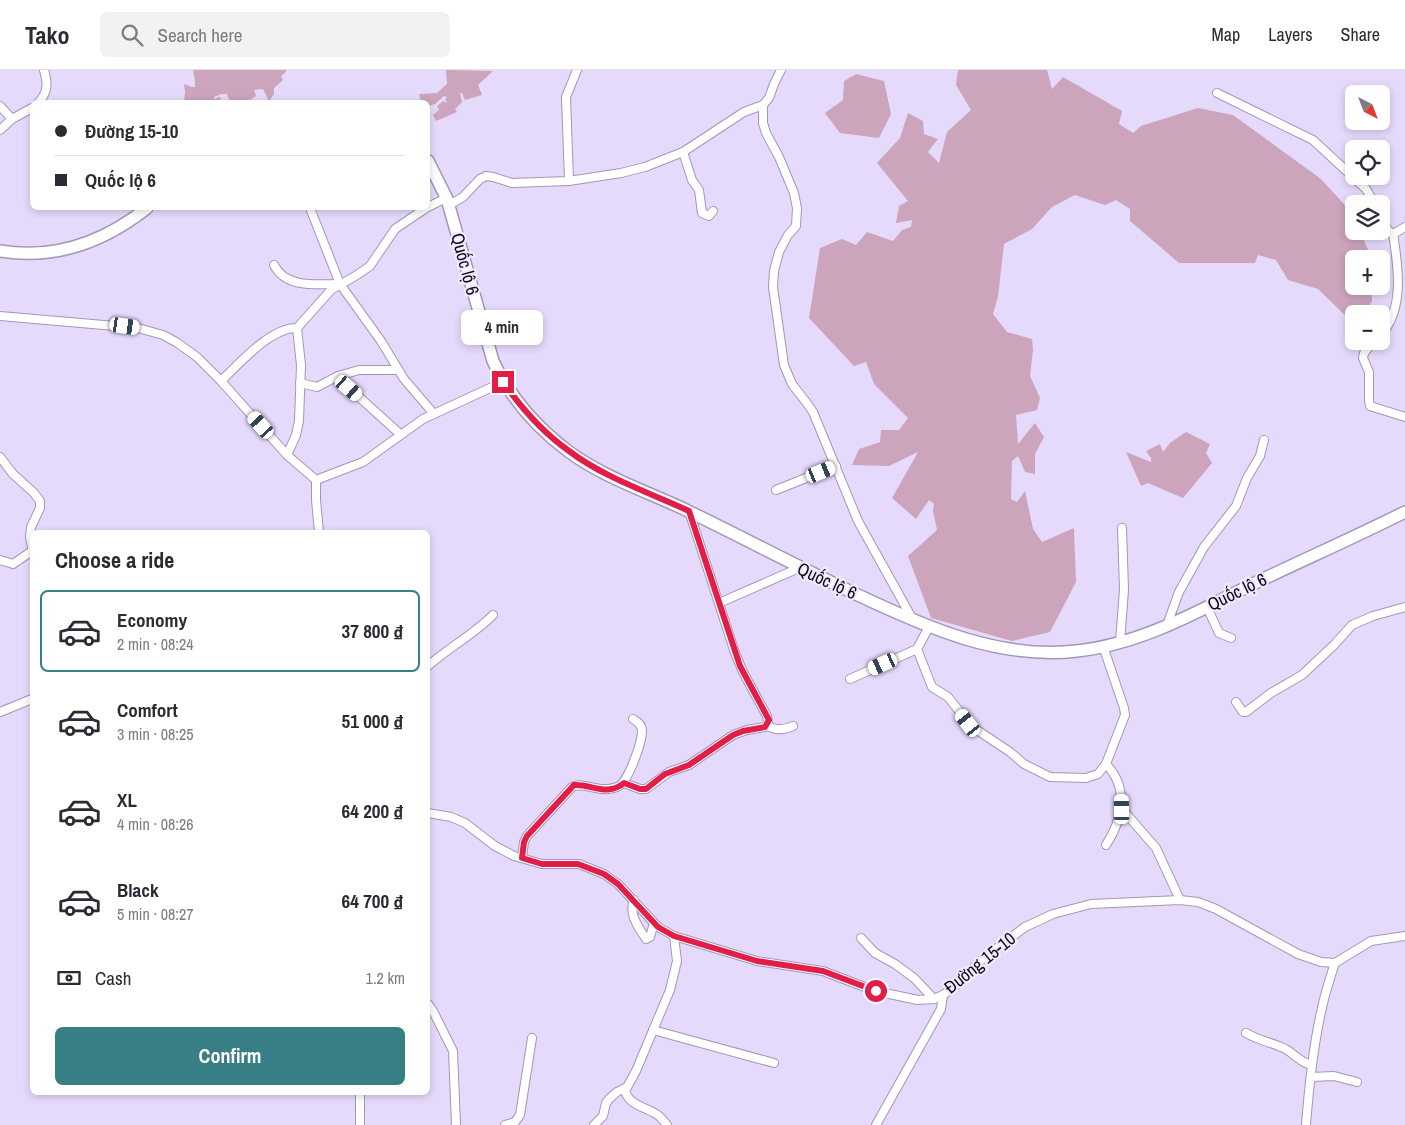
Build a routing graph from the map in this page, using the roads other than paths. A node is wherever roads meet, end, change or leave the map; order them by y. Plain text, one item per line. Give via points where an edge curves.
1 (44, 70) edge
2 (577, 70) edge
3 (781, 70) edge
4 (1218, 93) dead end
5 (40, 100) edge
6 (763, 105) junction
7 (0, 106) edge
8 (30, 109) edge
9 (12, 119) junction
10 (0, 130) edge
11 (683, 152) junction
12 (430, 165) edge
13 (569, 181) junction
14 (1369, 195) edge
15 (448, 201) junction
16 (430, 206) edge
17 (144, 210) edge
18 (311, 210) edge
19 (423, 210) edge
20 (713, 212) dead end
21 (1405, 226) edge
22 (1390, 232) edge
23 (1393, 233) junction
24 (0, 251) edge
25 (274, 265) dead end
26 (340, 284) junction
27 (0, 316) edge
28 (1390, 323) edge
29 (297, 328) junction
30 (1366, 350) edge
31 (398, 370) junction
32 (221, 381) junction
33 (503, 382) junction
34 (300, 383) junction
35 (349, 388) dead end
36 (434, 414) junction
37 (1405, 417) edge
38 (400, 434) junction
39 (1264, 440) dead end
40 (288, 455) junction
41 (0, 457) edge
42 (836, 466) junction
43 (316, 480) junction
44 (776, 490) dead end
45 (689, 511) junction
46 (1405, 512) edge
47 (317, 517) junction
48 (1122, 528) dead end
49 (31, 530) edge
50 (319, 530) edge
51 (323, 530) edge
52 (30, 552) edge
53 (0, 560) edge
54 (799, 568) junction
55 (719, 603) junction
56 (1207, 606) junction
57 (1405, 607) edge
58 (493, 615) dead end
59 (914, 622) junction
60 (1167, 625) junction
61 (929, 627) junction
62 (1231, 638) dead end
63 (1120, 642) junction
64 (1104, 646) junction
65 (917, 649) junction
66 (430, 664) edge
67 (850, 678) dead end
68 (30, 700) edge
69 (1236, 702) dead end
70 (0, 712) edge
71 (633, 719) dead end
72 (767, 725) junction
73 (792, 726) dead end
74 (1106, 764) junction
75 (624, 783) junction
76 (1122, 809) junction
77 (430, 813) edge
78 (1106, 846) dead end
79 (522, 858) junction
80 (634, 900) junction
81 (1180, 900) junction
82 (654, 923) junction
83 (674, 936) junction
84 (1405, 936) edge
85 (861, 938) dead end
86 (1335, 963) junction
87 (943, 995) junction
88 (934, 999) junction
89 (430, 1006) edge
90 (653, 1030) junction
91 (1246, 1033) dead end
92 (532, 1038) dead end
93 (774, 1063) dead end
94 (1312, 1065) junction
95 (1311, 1077) junction
96 (1357, 1082) dead end
97 (627, 1088) junction
98 (360, 1095) edge
99 (360, 1125) edge
100 (456, 1125) edge
101 (504, 1125) edge
102 (594, 1125) edge
103 (668, 1125) edge
104 (876, 1125) edge
105 (1306, 1125) edge

1 - 5 street via 47,87
2 - 13 street via 566,97
3 - 6 street
4 - 14 street via 1313,140
6 - 11 street via 739,115
6 - 42 street via 766,134 785,170 797,208 796,226 784,242 774,271 773,287 784,365 792,384 813,412
7 - 9 street
8 - 9 street
9 - 10 street
11 - 13 street via 635,170
11 - 20 street via 692,180 699,190 702,213 708,216
12 - 15 highway, Quốc lộ 6
13 - 15 street via 512,183 486,176 463,197
15 - 16 street
15 - 33 highway, Quốc lộ 6 via 487,343
17 - 24 highway via 105,235 60,252
18 - 26 street
19 - 26 street via 395,229 364,271
21 - 23 street
22 - 23 street
23 - 28 street via 1399,286
25 - 26 street via 282,276 300,283
26 - 29 street
26 - 31 street
27 - 32 street via 150,331 187,348
29 - 32 street via 263,341
29 - 34 street via 302,365
30 - 37 street via 1364,358 1369,372 1370,406
31 - 34 street via 359,370 317,387
31 - 36 street
32 - 40 street
33 - 36 street
33 - 45 highway, Quốc lộ 6 via 534,422 569,452 599,470
34 - 40 street via 299,425
35 - 38 street
36 - 38 street
38 - 43 street via 363,462
39 - 60 street via 1260,456 1236,506 1204,547 1179,592
40 - 43 street
41 - 49 street via 40,501
42 - 44 street
42 - 59 street via 861,525
43 - 47 street
45 - 54 highway, Quốc lộ 6
45 - 55 street
46 - 56 highway, Quốc lộ 6
47 - 50 street
47 - 51 street
48 - 63 street via 1124,585
52 - 53 street via 13,564
54 - 55 street
54 - 59 highway, Quốc lộ 6
55 - 72 street via 740,666 768,716
56 - 60 highway, Quốc lộ 6
56 - 62 street via 1219,633
57 - 69 street via 1352,625 1302,675 1246,712
58 - 66 street
59 - 61 highway, Quốc lộ 6
60 - 63 highway, Quốc lộ 6
61 - 64 highway, Quốc lộ 6 via 1009,650 1052,654
61 - 65 street
63 - 64 highway, Quốc lộ 6
64 - 74 street via 1124,711
65 - 67 street
65 - 74 street via 932,687 948,697 971,726 1024,764 1054,777 1086,778 1098,774
68 - 70 street
71 - 75 street via 640,724 642,732
72 - 73 street via 782,730
72 - 75 street via 733,735 689,765 665,774 646,789
74 - 76 street via 1119,783
75 - 79 street via 605,790 580,785 572,787 527,836
76 - 78 street
76 - 81 street via 1156,848
77 - 79 street, Đường 15-10 via 466,823 495,846
79 - 80 street, Đường 15-10 via 542,864 573,863 589,867 614,880
80 - 82 street, Đường 15-10
80 - 82 street via 631,911 646,939 650,937
81 - 86 street, Đường 15-10 via 1210,906 1310,959
81 - 87 street, Đường 15-10 via 1091,904 1053,914 1008,939
82 - 83 street, Đường 15-10
83 - 88 street, Đường 15-10 via 757,961 823,971 890,996
83 - 90 street via 676,966
84 - 86 street via 1371,941
85 - 88 street via 875,953 909,974
86 - 94 street via 1322,1006
87 - 88 street, Đường 15-10
87 - 104 street via 941,1009
89 - 100 street via 453,1051
90 - 93 street
90 - 97 street
91 - 94 street via 1258,1041 1281,1047 1305,1064
92 - 101 street via 520,1115 515,1122
94 - 95 street
95 - 96 street via 1334,1076
95 - 105 street
97 - 102 street via 609,1099 603,1116
97 - 103 street via 626,1094 634,1103 659,1116
98 - 99 street

